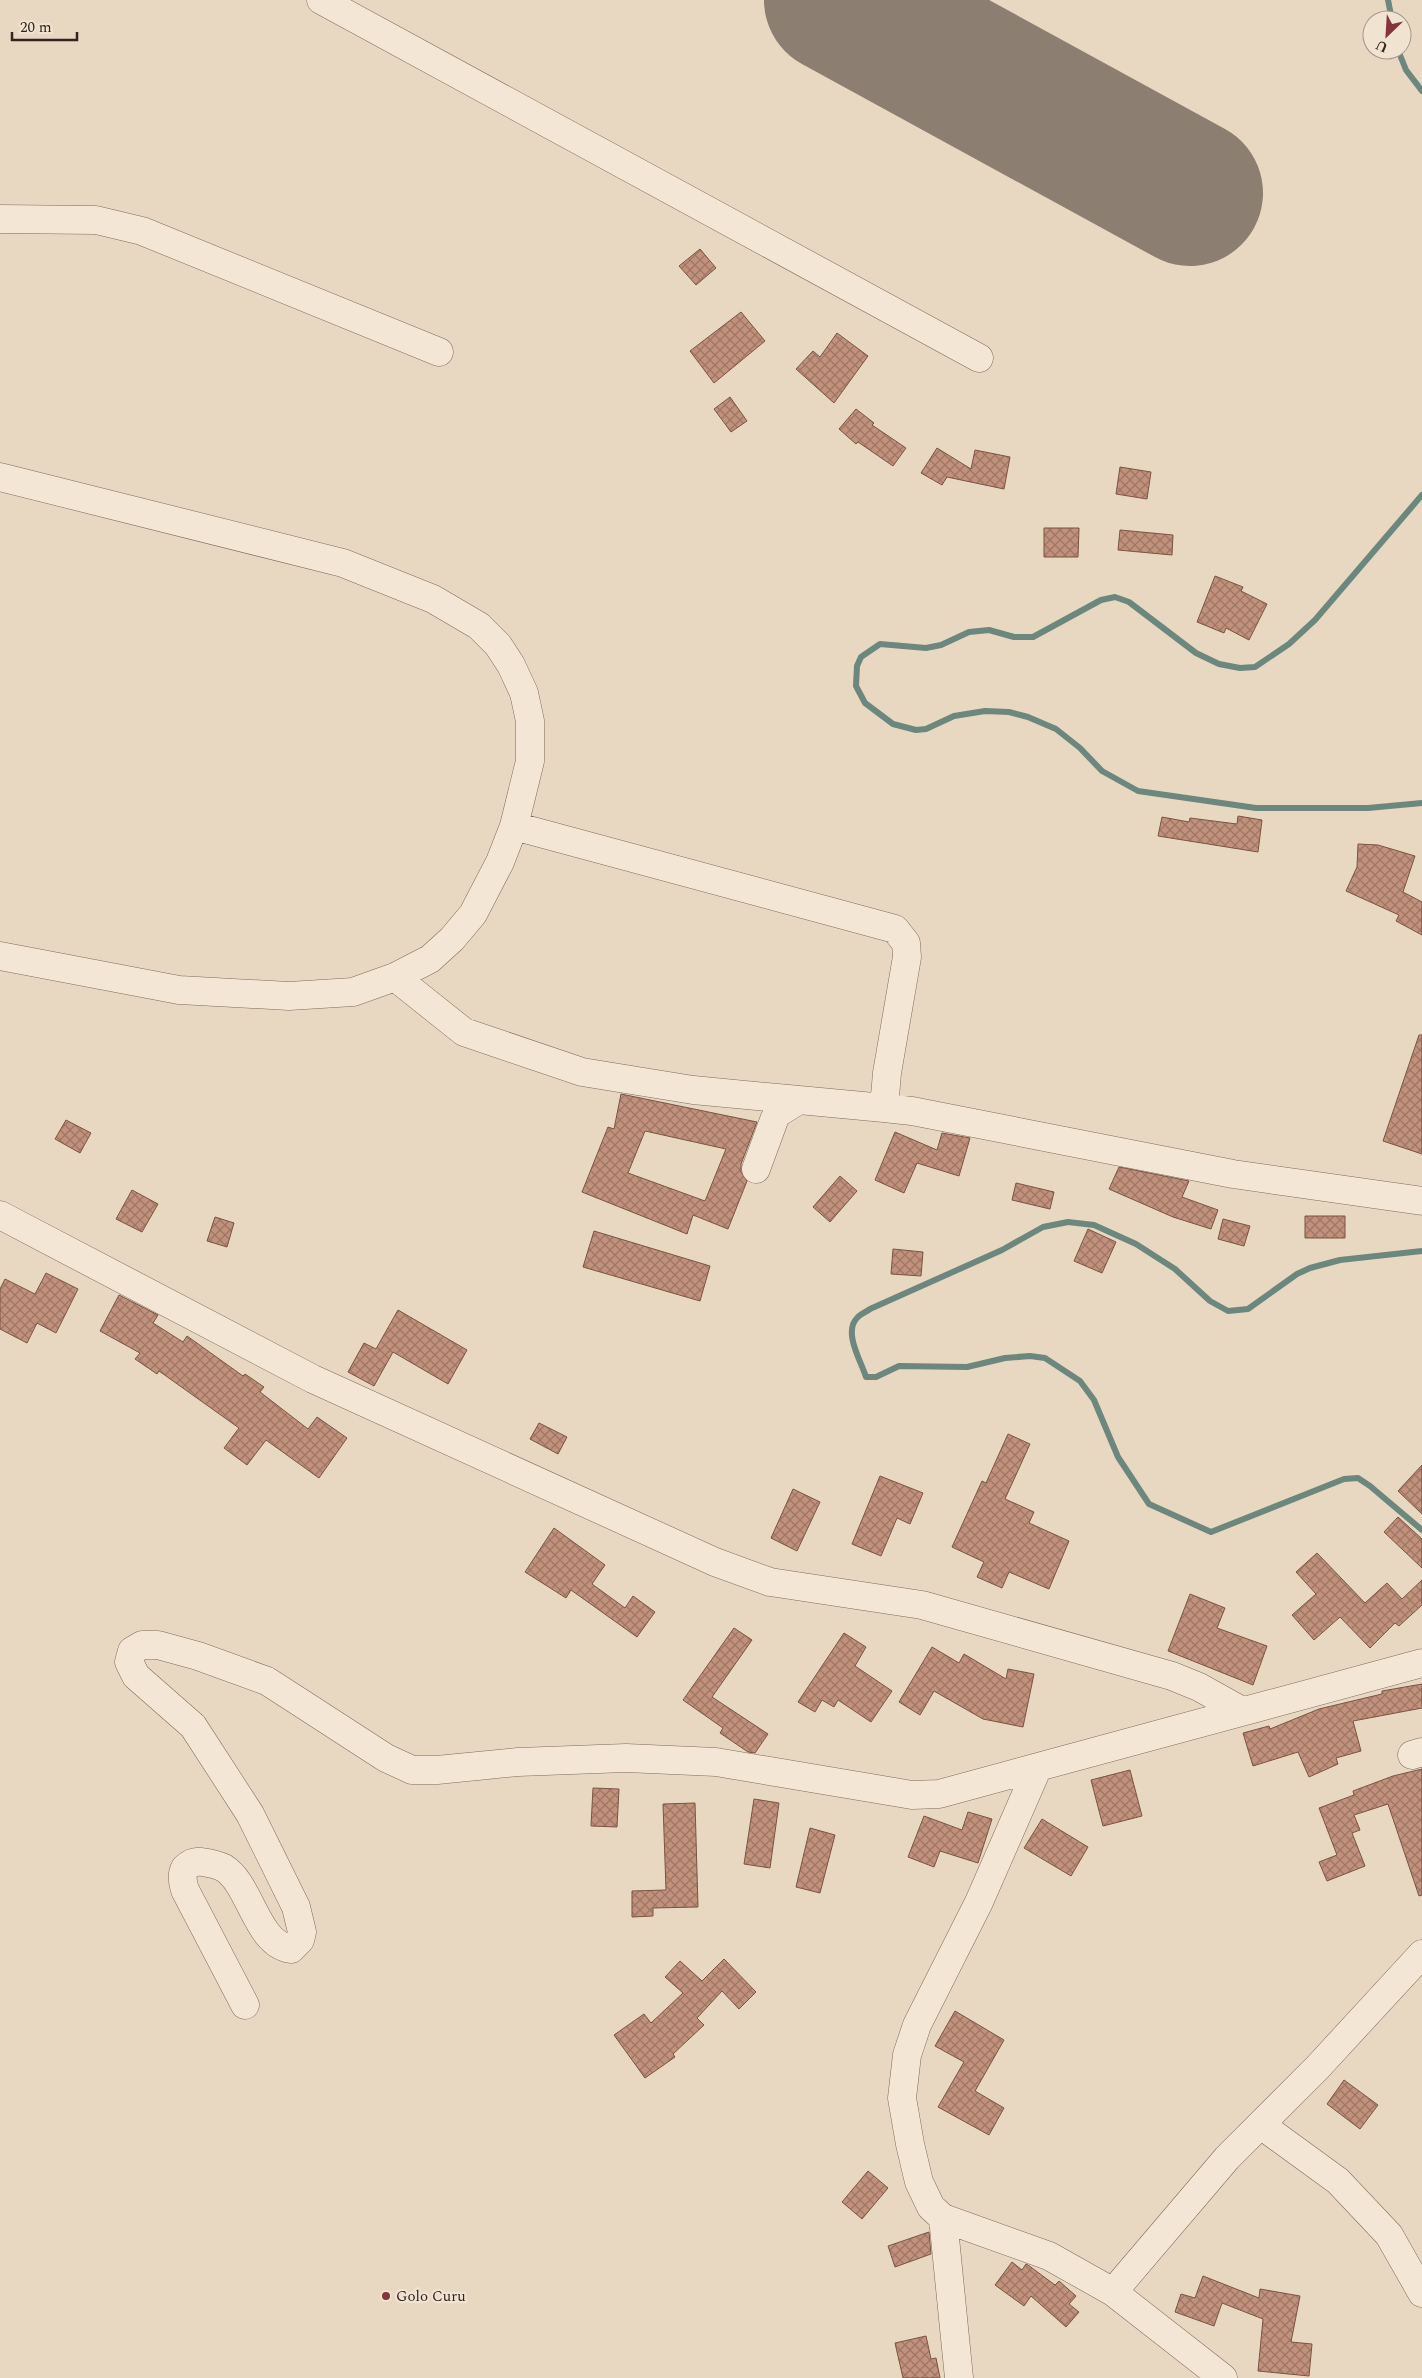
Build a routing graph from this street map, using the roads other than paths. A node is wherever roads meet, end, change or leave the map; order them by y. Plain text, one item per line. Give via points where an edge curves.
1 (321, 0) edge
2 (0, 219) edge
3 (439, 352) dead end
4 (979, 358) dead end
5 (0, 477) edge
6 (514, 826) junction
7 (0, 956) edge
8 (395, 978) junction
9 (799, 1100) junction
10 (884, 1108) junction
11 (756, 1169) dead end
12 (1422, 1201) edge
13 (0, 1215) edge
14 (1422, 1663) edge
15 (1242, 1711) junction
16 (1038, 1768) junction
17 (1422, 1954) edge
18 (245, 2005) dead end
19 (1260, 2125) junction
20 (943, 2218) junction
21 (1113, 2292) junction
22 (1422, 2293) edge
23 (959, 2378) edge
24 (1223, 2378) edge

1 - 4 street
2 - 3 street via 96,220 142,231
5 - 6 street via 343,563 433,599 479,626 498,645 511,665 524,693 530,721 530,761
6 - 8 street via 500,862 473,914 430,959
6 - 10 street via 895,929 906,943 907,957
7 - 8 street via 179,990 280,996 353,992
8 - 9 street via 464,1032 582,1072 693,1090
9 - 10 street
9 - 11 street via 778,1113
10 - 12 street via 1233,1174
13 - 15 street via 313,1379 715,1562 770,1582 922,1605 1172,1676
14 - 15 street
15 - 16 street
16 - 18 street via 939,1794 912,1795 716,1762 626,1758 412,1770 386,1758 267,1681 198,1656 158,1645 142,1645 132,1651 129,1662 136,1676 194,1726 250,1814 296,1907 302,1932 300,1940 291,1949 283,1948 258,1920 245,1895 225,1869 197,1861 184,1870 185,1890
16 - 20 street via 979,1902 917,2025 907,2055 902,2098 910,2144 920,2182 931,2207
17 - 19 street
19 - 21 street via 1227,2158
19 - 22 street via 1338,2181 1389,2235
20 - 21 street via 1049,2256
20 - 23 street
21 - 24 street

